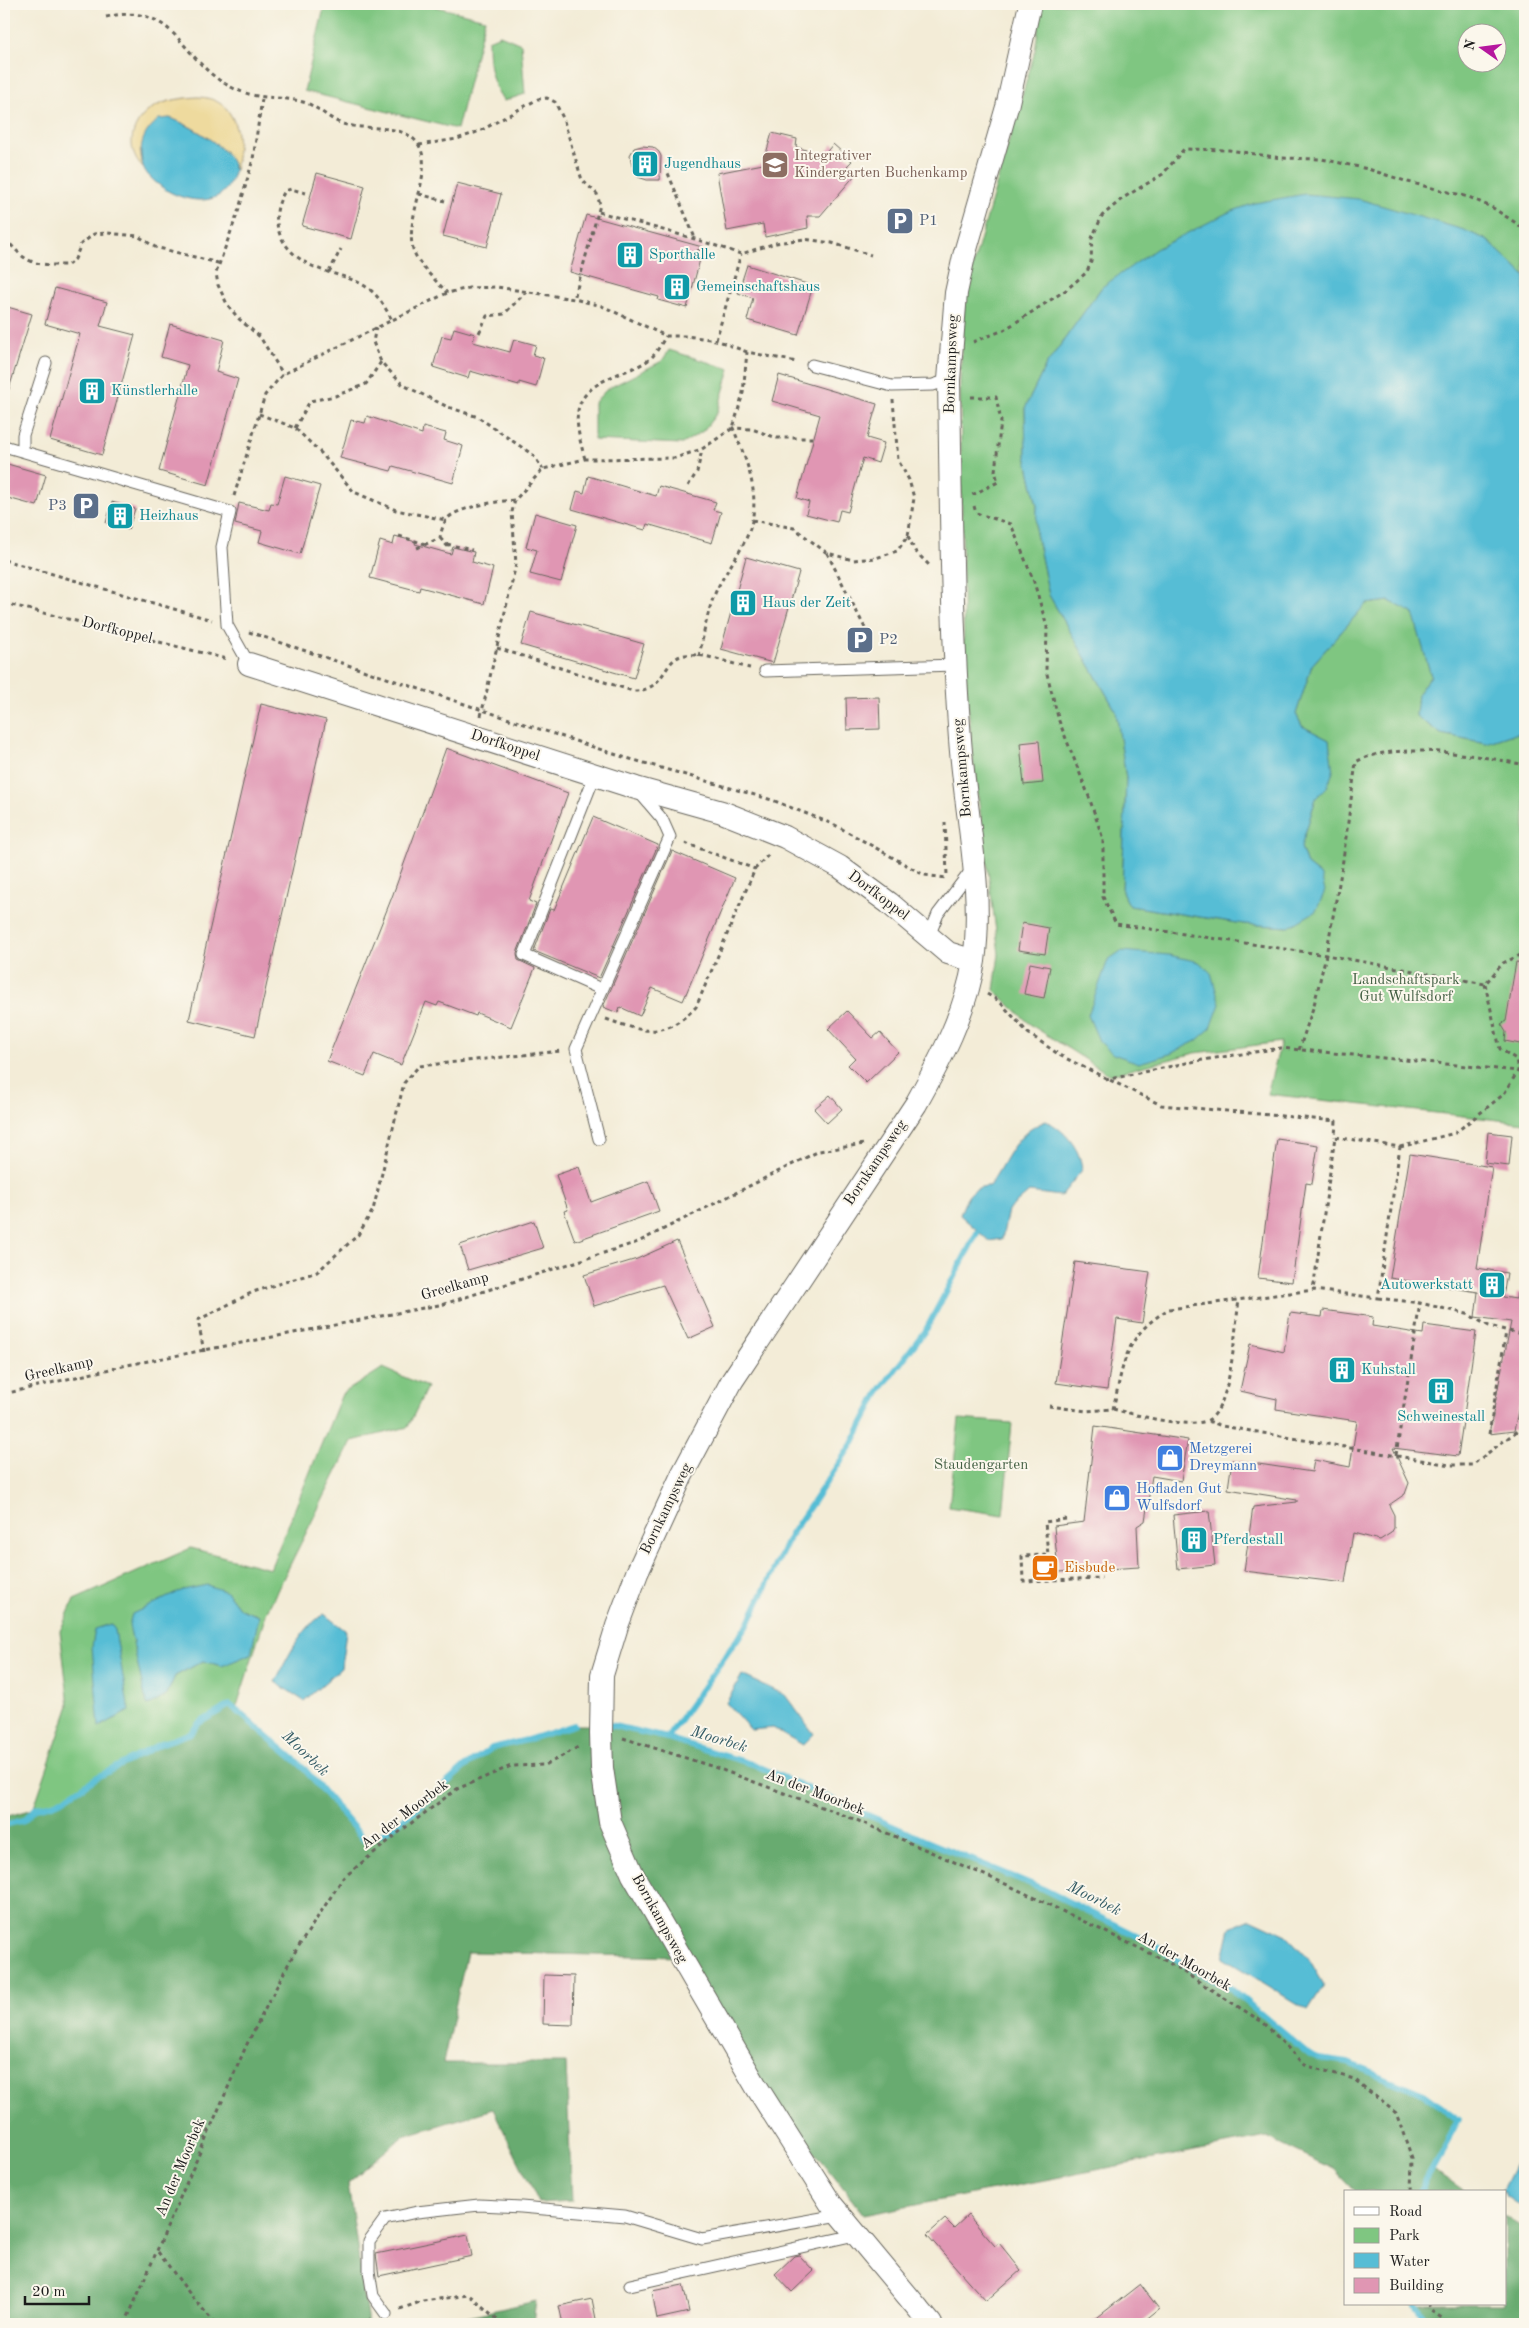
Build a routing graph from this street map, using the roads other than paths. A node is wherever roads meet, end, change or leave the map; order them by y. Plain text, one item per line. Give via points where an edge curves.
1 (1030, 4) edge
2 (46, 363) dead end
3 (812, 365) road end
4 (949, 380) junction
5 (4, 446) edge
6 (23, 451) junction
7 (249, 664) joint
8 (955, 665) junction
9 (765, 671) road end
10 (595, 775) junction
11 (636, 788) junction
12 (973, 868) junction
13 (929, 936) junction
14 (972, 972) junction
15 (601, 989) junction
16 (599, 1139) dead end
17 (846, 2224) junction
18 (630, 2286) dead end
19 (386, 2314) road end
20 (931, 2324) edge

1 - 4 street, Bornkampsweg via 1007,108 956,293
2 - 6 lane via 23,435
3 - 4 lane via 892,386
4 - 8 street, Bornkampsweg
5 - 6 lane
6 - 7 lane via 230,512 222,547 227,625
7 - 10 street, Dorfkoppel
8 - 9 lane
8 - 12 street, Bornkampsweg via 961,761
10 - 11 street, Dorfkoppel
10 - 15 lane via 524,955
11 - 13 street, Dorfkoppel via 722,812 785,837 840,867
11 - 15 lane via 662,819 670,837
12 - 13 lane via 938,914
12 - 14 street, Bornkampsweg via 977,934
13 - 14 street, Dorfkoppel
14 - 17 street, Bornkampsweg via 940,1062 916,1104 732,1381 682,1475 637,1573 602,1675 602,1768 610,1822 633,1875 756,2086
15 - 16 lane via 576,1049
17 - 18 lane
17 - 19 lane via 702,2239 625,2216 521,2206 479,2205 417,2212 385,2219 369,2242 373,2296
17 - 20 street, Bornkampsweg

